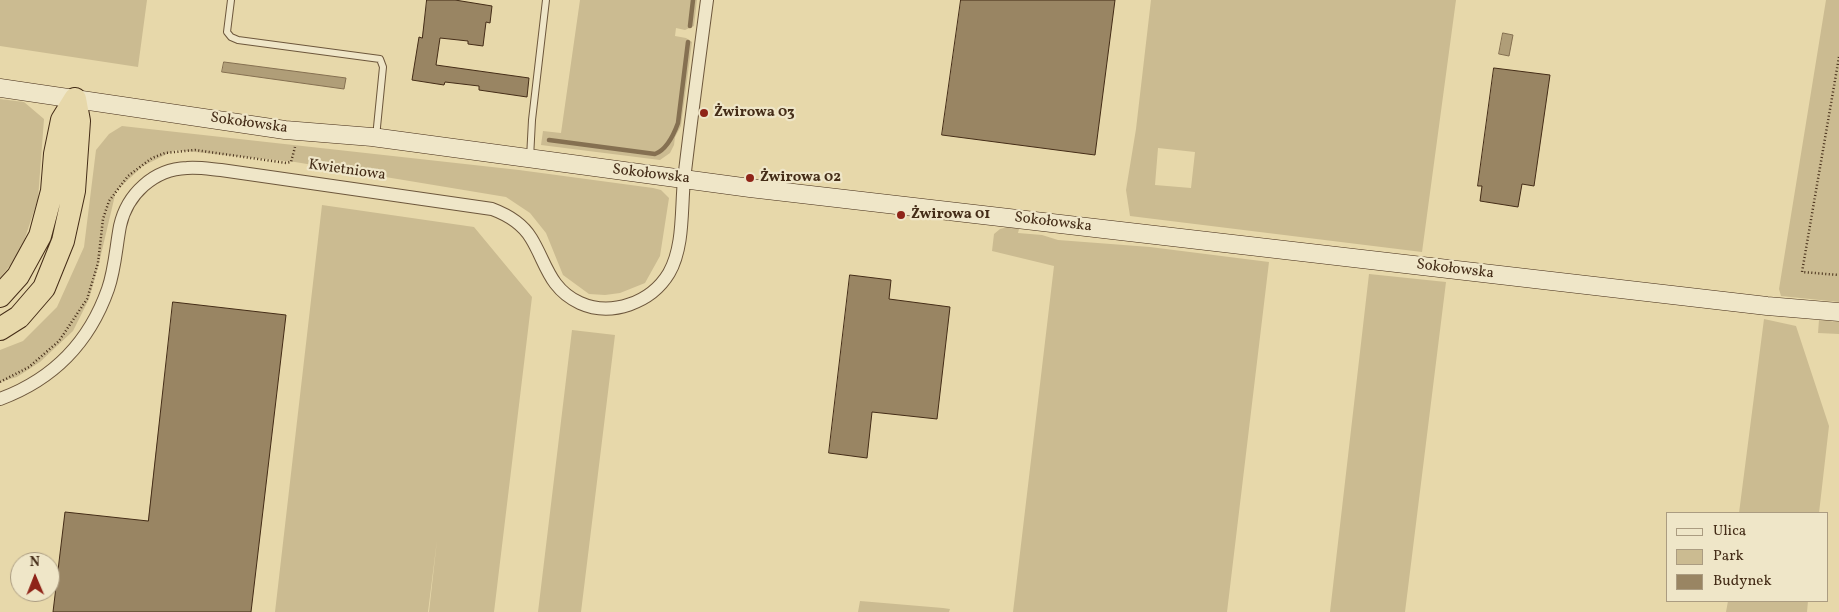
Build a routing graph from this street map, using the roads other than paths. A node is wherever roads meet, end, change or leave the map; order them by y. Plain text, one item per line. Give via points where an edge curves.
1 (230, 0) edge
2 (546, 0) edge
3 (707, 0) edge
4 (0, 88) edge
5 (75, 99) junction
6 (376, 138) junction
7 (530, 159) junction
8 (684, 179) junction
9 (0, 296) edge
10 (1839, 312) edge
11 (0, 329) edge
12 (0, 399) edge

1 - 6 lane via 227,32 230,37 380,59 383,67
2 - 7 lane
3 - 8 street, Kwietniowa
4 - 5 street, Sokołowska
5 - 6 street, Sokołowska via 285,130
5 - 9 highway via 62,120 52,192 40,236 18,276
5 - 11 highway via 79,121 74,191 63,240 44,288 19,317
6 - 7 street, Sokołowska
7 - 8 street, Sokołowska
8 - 10 street, Sokołowska
8 - 12 street, Kwietniowa via 678,243 669,273 651,293 630,306 603,308 579,303 563,292 550,277 530,236 508,215 492,209 221,170 186,168 168,172 135,192 127,205 120,224 114,266 100,310 71,355 24,388

